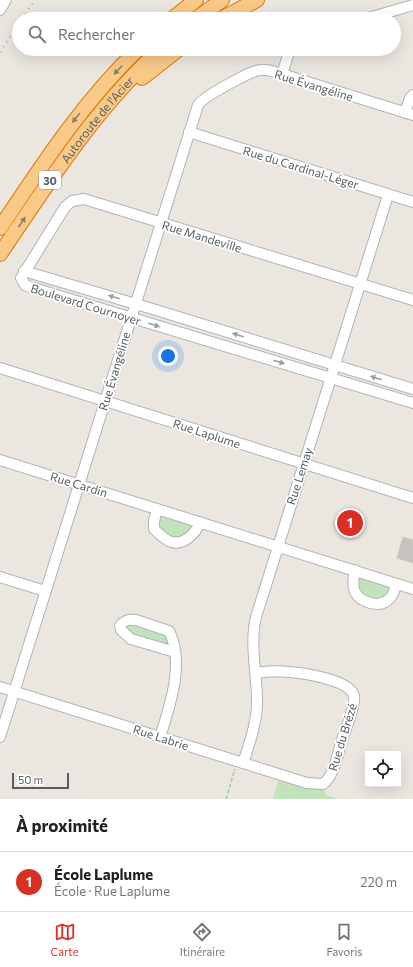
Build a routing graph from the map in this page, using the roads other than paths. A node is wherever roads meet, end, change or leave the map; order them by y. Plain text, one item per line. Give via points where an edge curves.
1 (179, 0) edge
2 (196, 0) edge
3 (222, 0) edge
4 (257, 0) edge
5 (413, 5) edge
6 (169, 12) edge
7 (181, 12) edge
8 (206, 12) edge
9 (234, 12) edge
10 (389, 12) edge
11 (131, 56) edge
12 (154, 56) edge
13 (170, 56) edge
14 (288, 56) edge
15 (282, 74) junction
16 (413, 95) edge
17 (103, 109) junction
18 (409, 114) edge
19 (189, 132) junction
20 (388, 194) junction
21 (413, 202) edge
22 (160, 223) junction
23 (0, 228) edge
24 (0, 254) edge
25 (24, 271) junction
26 (360, 284) junction
27 (413, 300) edge
28 (135, 304) junction
29 (131, 318) junction
30 (334, 364) junction
31 (0, 368) edge
32 (330, 378) junction
33 (413, 389) edge
34 (104, 401) junction
35 (413, 403) edge
36 (0, 460) edge
37 (303, 463) junction
38 (79, 484) junction
39 (413, 498) edge
40 (157, 508) junction
41 (200, 522) junction
42 (277, 547) junction
43 (355, 570) junction
44 (0, 577) edge
45 (396, 584) junction
46 (413, 589) edge
47 (45, 591) junction
48 (175, 652) junction
49 (256, 673) junction
50 (0, 687) edge
51 (13, 692) junction
52 (0, 736) edge
53 (160, 737) junction
54 (239, 764) junction
55 (323, 784) joint

1 - 6 highway
2 - 7 highway
3 - 8 highway
4 - 9 highway
5 - 10 street
11 -> 23 highway, Autoroute de l'Acier / 30 via 66,130
12 - 17 highway, Autoroute de l'Acier / 30
13 - 17 highway
14 - 15 street
15 - 18 street, Rue Évangéline
15 - 19 street, Rue Évangéline via 256,70 206,97 198,105
16 - 18 street, Rue Évangéline via 410,98
24 -> 17 highway, Autoroute de l'Acier / 30 via 59,166
19 - 20 street, Rue du Cardinal-Léger
19 - 22 street, Rue Évangéline
20 - 21 street, Rue du Cardinal-Léger
20 - 26 street, Rue Lemay
22 - 25 street, Rue Mandeville via 84,199 72,201 64,207
22 - 26 street, Rue Mandeville
22 - 28 street, Rue Évangéline
28 -> 25 street, Boulevard Cournoyer
25 - 29 street, Boulevard Cournoyer via 21,280 30,287
26 - 27 street, Rue Mandeville
26 - 30 street, Rue Lemay
28 - 29 street, Rue Évangéline
30 -> 28 street, Boulevard Cournoyer
29 -> 32 street, Boulevard Cournoyer
29 - 34 street, Rue Évangéline
30 - 32 street, Rue Lemay
33 -> 30 street, Boulevard Cournoyer
31 - 34 street, Rue Laplume
32 - 35 street, Boulevard Cournoyer
32 - 37 street, Rue Lemay
34 - 37 street, Rue Laplume
34 - 38 street, Rue Évangéline
36 - 38 street, Rue Cardin
37 - 39 street, Rue Laplume
37 - 42 street, Rue Lemay
38 - 40 street, Rue Cardin
38 - 47 street, Rue Évangéline
40 - 41 street, Rue Cardin
40 - 41 street via 154,529 168,541 178,542 190,537
41 - 42 street, Rue Cardin
42 - 43 street, Rue Cardin
42 - 49 street, Rue Lemay via 254,624
43 - 45 street, Rue Cardin
43 - 45 street via 355,591 359,597 371,603 388,601
44 - 47 street
45 - 46 street, Rue Cardin
47 - 51 street, Rue Évangéline
48 - 48 street via 131,639 120,626 131,619 169,631
48 - 53 street via 173,692
49 - 54 street, Rue Lemay via 257,707 251,738
49 - 55 street, Rue du Brézé via 290,672 312,675 340,684 353,692 354,702 330,777
50 - 51 street, Rue Labrie
51 - 52 street, Rue Évangéline
51 - 53 street, Rue Labrie
53 - 54 street, Rue Labrie
54 - 55 street, Rue Labrie via 307,783

